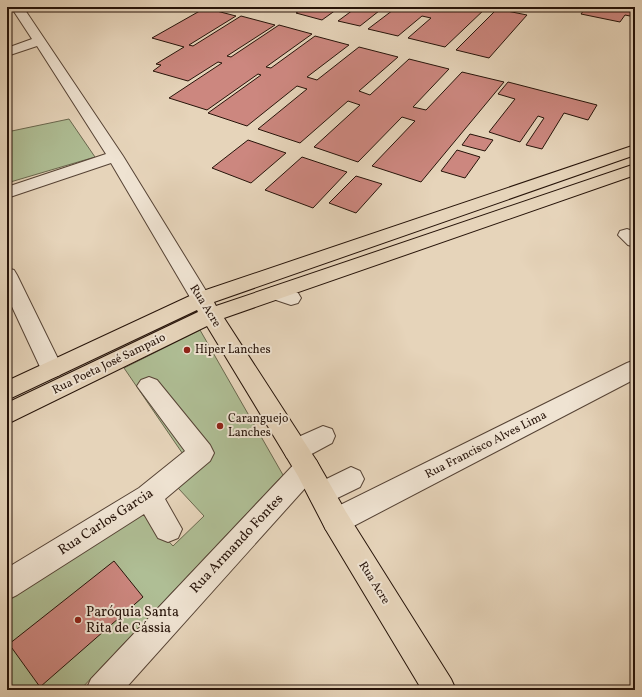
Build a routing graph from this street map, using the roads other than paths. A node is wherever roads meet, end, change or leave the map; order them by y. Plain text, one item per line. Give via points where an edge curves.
1 (16, 7) edge
2 (7, 10) edge
3 (40, 40) junction
4 (7, 52) edge
5 (635, 150) edge
6 (115, 156) junction
7 (635, 169) edge
8 (7, 193) edge
9 (7, 275) edge
10 (206, 307) junction
11 (52, 369) junction
12 (635, 369) edge
13 (149, 386) dead end
14 (7, 391) edge
15 (7, 414) edge
16 (323, 436) dead end
17 (301, 459) junction
18 (351, 479) dead end
19 (321, 494) junction
20 (148, 497) junction
21 (336, 521) junction
22 (168, 529) dead end
23 (7, 585) edge
24 (102, 690) edge
25 (440, 690) edge

1 - 2 street
1 - 3 street, Rua Acre
3 - 4 street
3 - 6 street, Rua Acre
5 - 10 main road
6 - 8 street
6 - 10 street, Rua Acre
7 - 10 main road via 284,295
9 - 11 street
10 - 11 main road, Rua Poeta José Sampaio
10 - 15 main road, Rua Poeta José Sampaio
10 - 17 main road, Rua Acre
11 - 14 main road, Rua Poeta José Sampaio
12 - 21 street, Rua Francisco Alves Lima
13 - 20 street, Rua Carlos Garcia via 201,453
16 - 17 street, Rua Armando Fontes
17 - 19 main road, Rua Acre
17 - 24 street, Rua Armando Fontes
18 - 19 street
19 - 21 main road, Rua Acre
20 - 22 street
20 - 23 street, Rua Carlos Garcia
21 - 25 main road, Rua Acre

